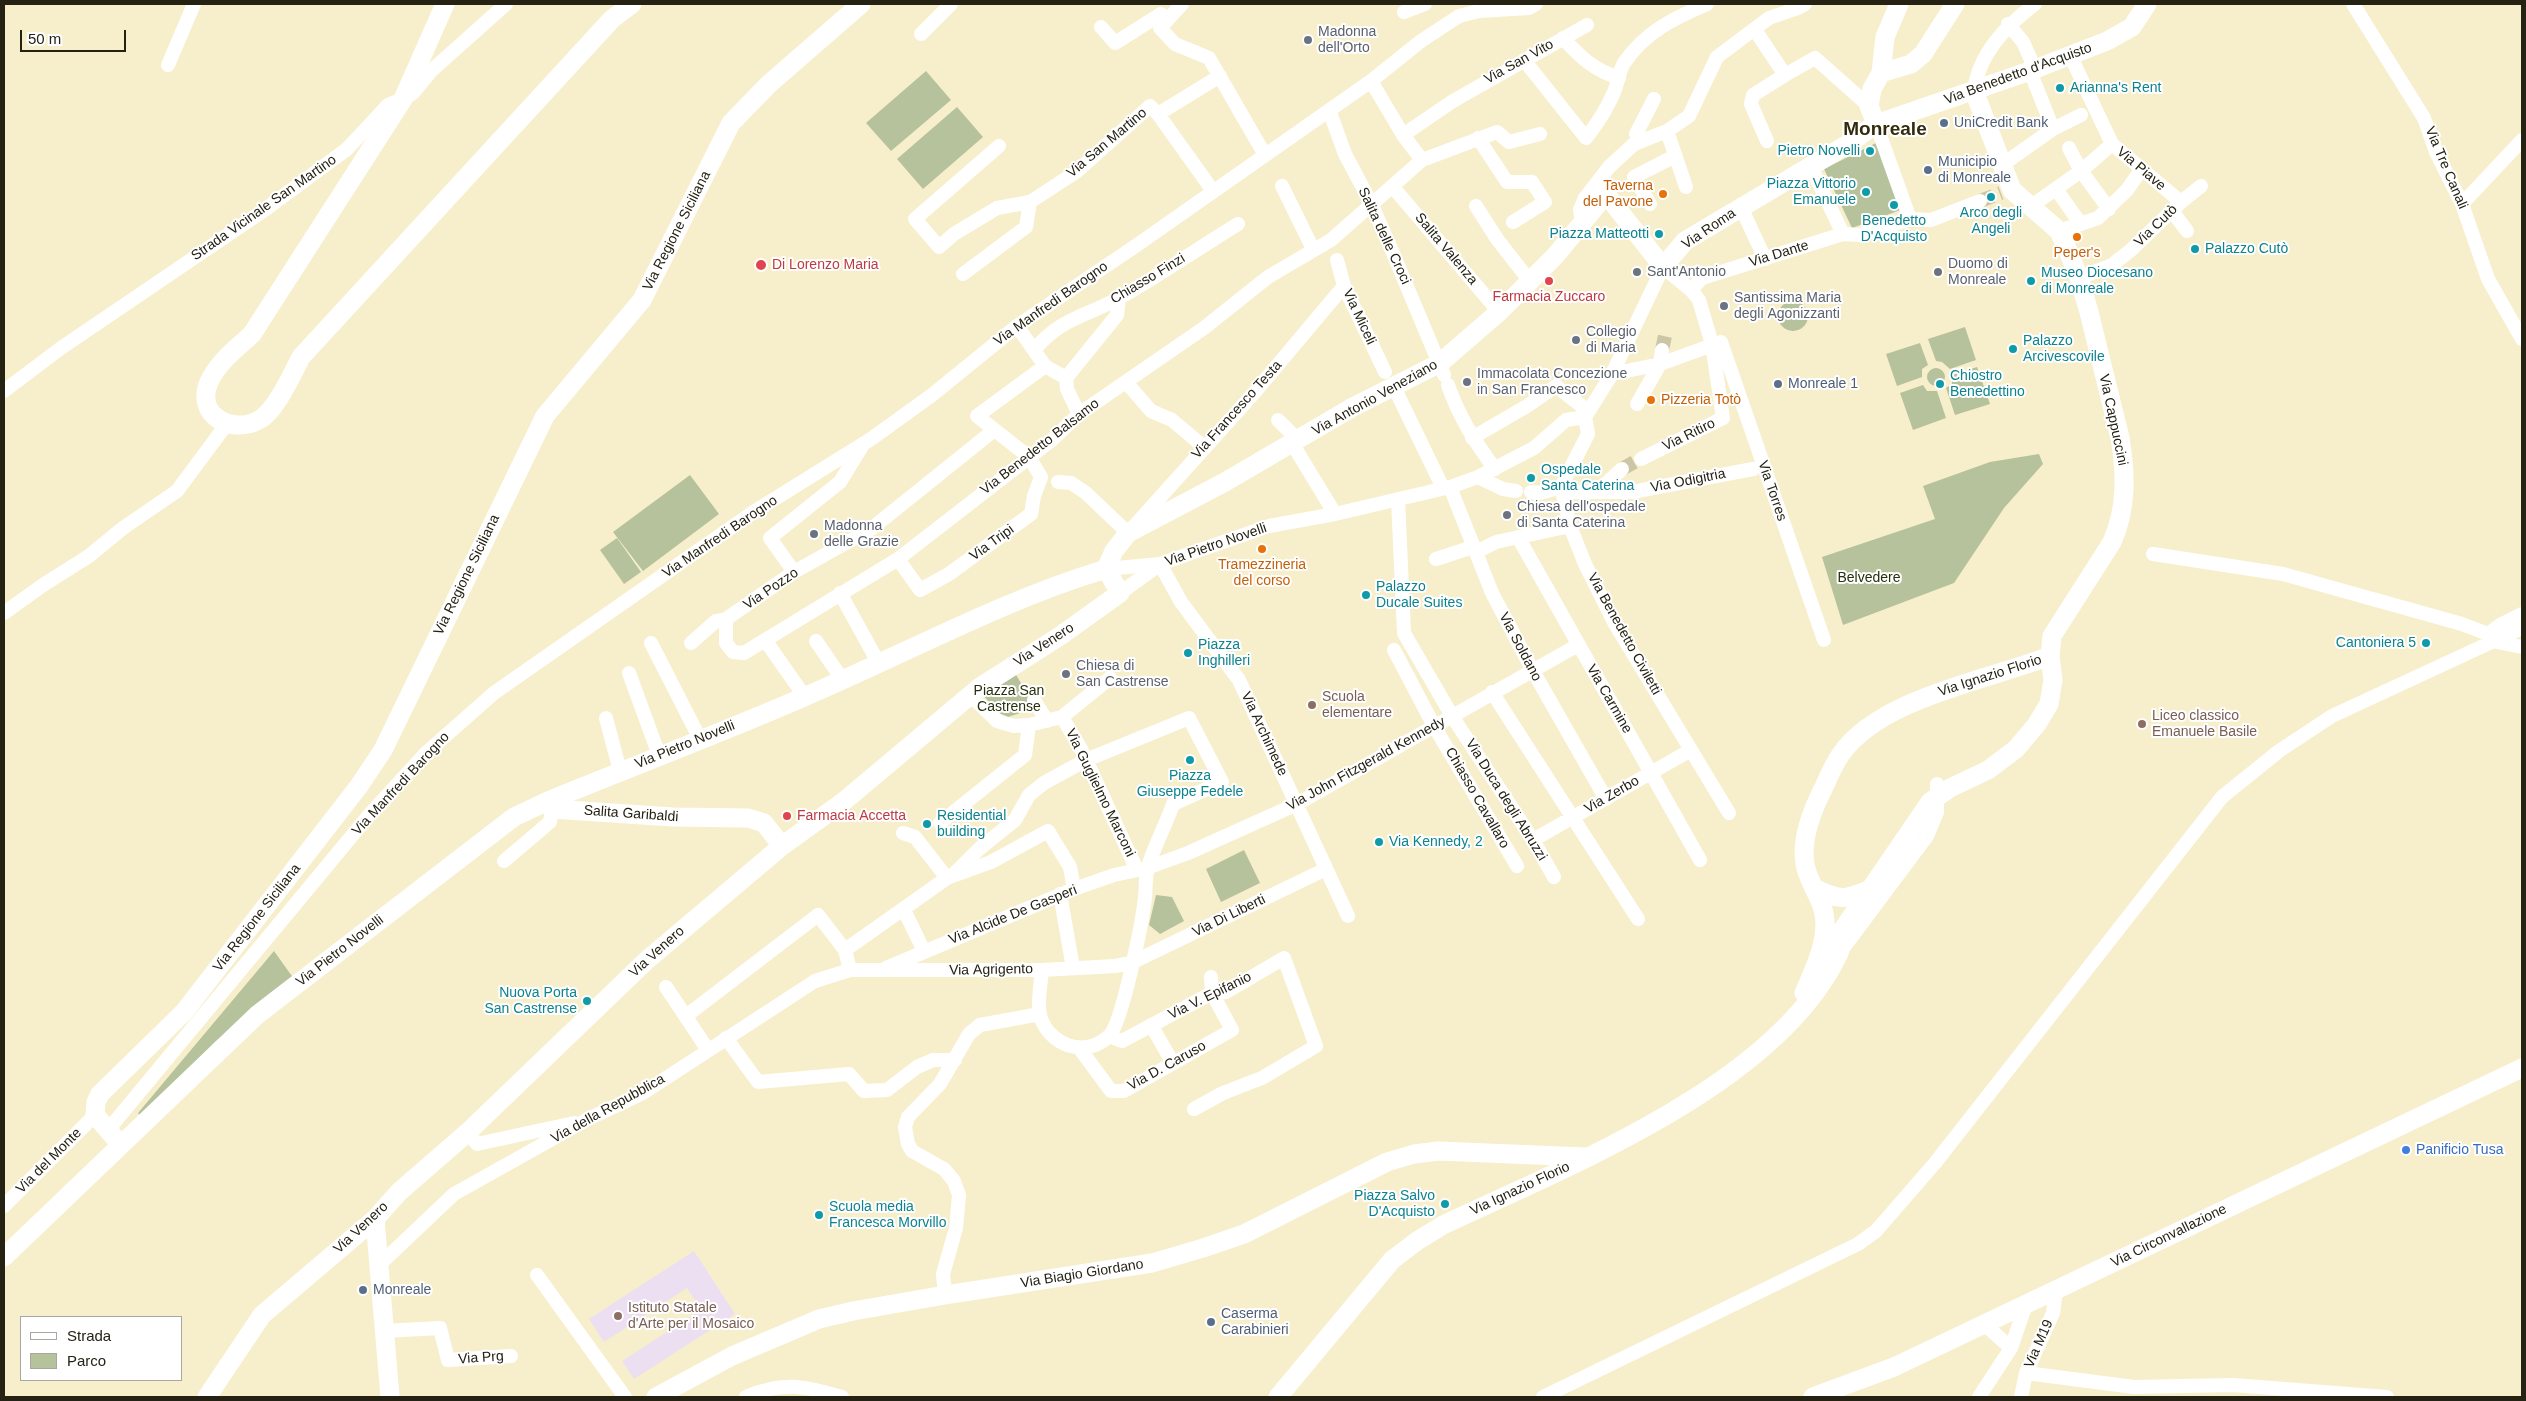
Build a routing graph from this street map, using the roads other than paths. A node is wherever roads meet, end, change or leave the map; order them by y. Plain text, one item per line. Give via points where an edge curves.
1 (194, 4) edge
2 (444, 4) edge
3 (506, 4) edge
4 (632, 4) edge
5 (862, 4) edge
6 (951, 4) edge
7 (1182, 4) edge
8 (1426, 4) edge
9 (1536, 4) edge
10 (1707, 4) edge
11 (1805, 4) edge
12 (1955, 4) edge
13 (2035, 4) edge
14 (2146, 4) edge
15 (2353, 4) edge
16 (1894, 6) edge
17 (1404, 12) dead end
18 (2008, 24) junction
19 (1587, 25) dead end
20 (1101, 27) dead end
21 (1160, 28) junction
22 (1755, 30) junction
23 (921, 34) dead end
24 (1563, 38) junction
25 (2070, 55) junction
26 (1524, 60) junction
27 (168, 65) dead end
28 (2032, 70) junction
29 (1881, 73) junction
30 (1785, 76) junction
31 (1619, 78) junction
32 (1223, 81) junction
33 (1371, 81) junction
34 (1974, 91) junction
35 (1654, 99) dead end
36 (403, 100) junction
37 (1869, 106) junction
38 (1329, 110) junction
39 (2088, 112) junction
40 (1158, 114) junction
41 (1876, 124) junction
42 (2053, 129) junction
43 (1668, 131) junction
44 (1540, 134) dead end
45 (1403, 135) junction
46 (1478, 138) junction
47 (2522, 140) edge
48 (1767, 141) dead end
49 (1640, 142) junction
50 (2112, 144) junction
51 (999, 146) dead end
52 (2069, 148) dead end
53 (1265, 155) junction
54 (1676, 156) junction
55 (1422, 160) junction
56 (2002, 165) junction
57 (1810, 167) junction
58 (2141, 170) junction
59 (2081, 172) junction
60 (1282, 186) dead end
61 (1392, 186) junction
62 (1686, 186) dead end
63 (2201, 186) dead end
64 (2056, 189) junction
65 (1213, 192) junction
66 (1980, 201) tunnel mouth
67 (1030, 202) junction
68 (1371, 203) junction
69 (1650, 204) dead end
70 (2462, 204) junction
71 (1476, 206) dead end
72 (2030, 206) junction
73 (1741, 207) junction
74 (2176, 207) junction
75 (2109, 209) junction
76 (1910, 219) junction
77 (1514, 222) dead end
78 (2080, 223) junction
79 (1238, 224) dead end
80 (1582, 224) junction
81 (2187, 231) dead end
82 (2058, 232) junction
83 (1843, 234) junction
84 (1313, 249) junction
85 (1765, 258) junction
86 (1337, 260) dead end
87 (1663, 267) junction
88 (963, 274) dead end
89 (2079, 278) junction
90 (1530, 280) junction
91 (1344, 286) junction
92 (1691, 290) junction
93 (1119, 298) junction
94 (1499, 312) junction
95 (1017, 326) junction
96 (2522, 340) edge
97 (1717, 343) junction
98 (1034, 350) junction
99 (1662, 350) tunnel mouth
100 (1660, 364) junction
101 (1045, 366) junction
102 (1612, 374) junction
103 (1444, 375) junction
104 (1064, 376) junction
105 (1390, 379) junction
106 (1126, 382) junction
107 (4, 391) edge
108 (1637, 404) dead end
109 (1079, 414) junction
110 (1586, 414) junction
111 (1278, 420) dead end
112 (226, 425) junction
113 (993, 431) junction
114 (1472, 438) junction
115 (1295, 442) junction
116 (863, 444) junction
117 (1204, 447) junction
118 (1029, 457) junction
119 (1641, 459) tunnel mouth
120 (1495, 469) junction
121 (1622, 469) tunnel mouth
122 (1754, 469) dead end
123 (1478, 477) junction
124 (1058, 482) dead end
125 (1447, 487) junction
126 (1561, 489) junction
127 (1516, 491) dead end
128 (1531, 492) dead end
129 (1597, 492) junction
130 (1398, 499) junction
131 (1335, 514) junction
132 (1570, 526) junction
133 (1128, 533) junction
134 (1518, 537) junction
135 (1474, 550) junction
136 (2153, 554) dead end
137 (898, 559) junction
138 (1436, 559) dead end
139 (1160, 564) junction
140 (1106, 569) junction
141 (794, 572) junction
142 (840, 592) junction
143 (1120, 593) junction
144 (4, 613) edge
145 (2522, 614) edge
146 (726, 619) junction
147 (2522, 628) edge
148 (2490, 638) junction
149 (764, 640) junction
150 (1824, 640) dead end
151 (816, 641) dead end
152 (651, 643) dead end
153 (691, 643) dead end
154 (1578, 645) junction
155 (2522, 647) edge
156 (1394, 650) dead end
157 (2050, 656) junction
158 (878, 662) junction
159 (1533, 671) junction
160 (629, 673) dead end
161 (1110, 678) dead end
162 (842, 679) junction
163 (1492, 692) junction
164 (970, 695) junction
165 (805, 697) junction
166 (1034, 700) dead end
167 (1452, 716) junction
168 (606, 718) dead end
169 (1062, 718) junction
170 (1047, 721) junction
171 (1029, 725) junction
172 (1434, 726) junction
173 (700, 739) junction
174 (1692, 750) junction
175 (659, 755) junction
176 (1086, 760) junction
177 (620, 771) junction
178 (1651, 773) junction
179 (1937, 784) dead end
180 (1606, 799) junction
181 (1297, 804) junction
182 (550, 805) junction
183 (1729, 813) dead end
184 (1574, 817) junction
185 (940, 823) dead end
186 (903, 833) dead end
187 (1533, 840) junction
188 (782, 846) junction
189 (1700, 860) dead end
190 (504, 861) dead end
191 (1517, 866) dead end
192 (1142, 869) junction
193 (1326, 869) junction
194 (951, 876) junction
195 (1554, 877) dead end
196 (1814, 888) junction
197 (1074, 889) junction
198 (1871, 889) junction
199 (1060, 894) junction
200 (904, 910) junction
201 (1348, 916) dead end
202 (1638, 919) dead end
203 (845, 950) junction
204 (924, 951) junction
205 (1839, 954) junction
206 (1131, 963) junction
207 (1073, 968) junction
208 (850, 970) junction
209 (1042, 970) junction
210 (881, 971) junction
211 (1211, 977) dead end
212 (666, 987) dead end
213 (1212, 993) junction
214 (1040, 1014) junction
215 (686, 1016) junction
216 (1795, 1018) junction
217 (1152, 1025) junction
218 (1109, 1036) junction
219 (726, 1038) junction
220 (1080, 1049) junction
221 (708, 1050) junction
222 (955, 1060) junction
223 (1173, 1063) junction
224 (2522, 1068) edge
225 (1194, 1109) dead end
226 (95, 1116) junction
227 (588, 1120) junction
228 (108, 1130) junction
229 (468, 1132) junction
230 (121, 1145) junction
231 (1506, 1153) junction
232 (1586, 1157) junction
233 (1530, 1184) junction
234 (4, 1206) edge
235 (375, 1219) junction
236 (4, 1257) edge
237 (378, 1266) junction
238 (537, 1275) dead end
239 (2056, 1290) junction
240 (945, 1295) junction
241 (2026, 1304) junction
242 (1984, 1324) junction
243 (384, 1331) junction
244 (2011, 1348) junction
245 (511, 1356) dead end
246 (2026, 1373) junction
247 (207, 1397) edge
248 (390, 1397) edge
249 (625, 1397) edge
250 (656, 1397) edge
251 (746, 1397) edge
252 (842, 1397) edge
253 (1278, 1397) edge
254 (1543, 1397) edge
255 (1813, 1397) edge
256 (1979, 1397) edge
257 (2021, 1397) edge
258 (2387, 1397) edge

1 - 27 street
2 - 36 street
3 - 36 street, Strada Vicinale San Martino
4 - 112 street via 612,19 301,357 273,406 259,420
5 - 226 street, Via Regione Siciliana via 769,84 731,124 642,300 545,416 378,758 184,1012 100,1094
6 - 23 street
7 - 21 street
8 - 17 street
9 - 33 street, Via Manfredi Barogno via 1529,8 1479,11 1459,16
10 - 31 street via 1658,27 1623,65
11 - 22 street via 1769,18
12 - 29 street via 1924,54 1911,64
13 - 18 street
14 - 25 street, Via Benedetto d'Acquisto via 2132,27 2108,41
15 - 70 street, Via Tre Canali via 2424,118 2436,152
16 - 29 street via 1885,37
18 - 28 street via 2023,42
18 - 34 street via 1976,72
19 - 24 street, Via San Vito
20 - 21 street via 1115,43 1162,14
21 - 32 street via 1175,44 1210,58
22 - 30 street
22 - 43 street via 1717,57 1690,116
24 - 26 street, Via San Vito
24 - 31 street via 1580,58 1602,73
25 - 28 street, Via Benedetto d'Acquisto
25 - 39 street, Via Piave
26 - 31 street via 1586,138 1600,119
26 - 45 street, Via San Vito via 1453,101
28 - 34 street, Via Benedetto d'Acquisto
28 - 42 street
29 - 37 street via 1872,89
30 - 37 street via 1815,58
30 - 48 street via 1754,94 1751,104
32 - 40 street, Via San Martino
32 - 53 street
33 - 38 street, Via Manfredi Barogno
33 - 45 street
34 - 41 street, Via Benedetto d'Acquisto
34 - 56 street
35 - 49 street via 1636,134
36 - 107 street, Strada Vicinale San Martino via 388,105 347,149 270,206 61,348
36 - 112 street via 252,334 218,365 208,384 206,400 214,417
37 - 41 street
38 - 53 street, Via Manfredi Barogno
38 - 68 street, Salita delle Croci via 1344,154
39 - 42 street
39 - 50 street, Via Piave
40 - 65 street
40 - 67 street, Via San Martino via 1150,106 1076,172
41 - 57 street, Via Benedetto d'Acquisto
41 - 76 street
42 - 56 street
43 - 49 street
43 - 54 street
44 - 46 street, Via Benedetto Balsamo via 1509,142 1498,132
45 - 55 street
46 - 55 street, Via Benedetto Balsamo
46 - 77 street via 1507,182 1532,182 1545,202
47 - 70 street
49 - 80 street via 1608,166 1585,198 1580,210
50 - 58 street, Via Piave
50 - 59 street
51 - 67 street, Via San Martino via 915,218 939,247 997,208
52 - 59 street
53 - 65 street, Via Manfredi Barogno
54 - 62 street
54 - 69 street via 1634,177
55 - 61 street, Via Benedetto Balsamo
56 - 72 street via 2007,192
57 - 73 street, Via Roma
57 - 83 street
58 - 74 street, Via Piave
58 - 75 street
59 - 64 street
59 - 75 street
60 - 84 street
61 - 68 street, Via Benedetto Balsamo
61 - 94 street, Salita Valenza
63 - 74 street
64 - 72 street
64 - 78 street
65 - 95 street, Via Manfredi Barogno
66 - 76 street via 1931,220
67 - 88 street via 1026,227
68 - 84 street, Via Benedetto Balsamo via 1331,240
68 - 103 street, Salita delle Croci
70 - 96 street, Via Tre Canali via 2488,279
71 - 90 street
72 - 82 street
73 - 85 street
73 - 87 street, Via Roma via 1685,241
74 - 81 street, Via Piave
74 - 89 street, Via Cutò via 2112,265
75 - 78 street via 2098,218
76 - 83 street via 1860,235
78 - 82 street
79 - 93 street, Chiasso Finzi
80 - 87 street, Via Antonio Veneziano via 1606,194
80 - 90 street, Via Antonio Veneziano
82 - 89 street, Via Cappuccini
83 - 85 street, Via Dante
84 - 106 street, Via Benedetto Balsamo via 1268,277 1204,328
85 - 92 street, Via Dante via 1702,278
86 - 91 street, Via Miceli
87 - 92 street
87 - 102 street, Via Roma
89 - 157 street, Via Cappuccini via 2120,438 2125,492 2122,517 2115,535 2052,636
90 - 94 street, Via Antonio Veneziano
91 - 105 street, Via Miceli
91 - 117 street, Via Francesco Testa
92 - 97 street via 1699,300
93 - 98 street, Chiasso Finzi via 1048,333
93 - 104 street via 1117,315
94 - 103 street, Via Antonio Veneziano
95 - 98 street
95 - 116 street, Via Manfredi Barogno via 932,395
97 - 100 street
97 - 119 street, Via Ritiro via 1723,418
97 - 150 street, Via Torres
98 - 101 street
99 - 100 street
100 - 102 street
100 - 108 street
101 - 104 street
101 - 113 street via 977,416
102 - 110 street, Via Roma
103 - 105 street, Via Antonio Veneziano
103 - 114 street, Salita delle Croci
104 - 109 street
105 - 115 street, Via Antonio Veneziano via 1354,407
105 - 125 street, Via Miceli
106 - 109 street, Via Benedetto Balsamo
106 - 117 street via 1150,411 1172,420
109 - 118 street, Via Benedetto Balsamo
110 - 114 street via 1556,386
110 - 120 street via 1566,420 1534,448
110 - 126 street via 1588,434
111 - 115 street
112 - 144 street via 177,491
113 - 118 street
113 - 141 street, Via Pozzo via 870,529
114 - 120 street, Salita delle Croci
115 - 131 street
115 - 133 street, Via Antonio Veneziano
116 - 141 street via 840,482 770,538
116 - 228 street, Via Manfredi Barogno via 752,513 494,692 426,753 370,814
117 - 133 street, Via Francesco Testa
118 - 137 street, Via Benedetto Balsamo
118 - 137 street, Via Tripi via 1041,477 1031,514 957,568 920,590
120 - 123 street, Via Pietro Novelli
121 - 129 street
122 - 129 street, Via Odigitria via 1632,492
123 - 125 street, Via Pietro Novelli
123 - 127 street via 1503,489
124 - 133 street via 1070,483 1086,493
125 - 130 street, Via Pietro Novelli
125 - 135 street, Via Soldano
126 - 128 street, Via Odigitria
126 - 129 street, Via Odigitria
126 - 132 street, Via Benedetto Civiletti
130 - 131 street, Via Pietro Novelli
130 - 167 street, Via Duca degli Abruzzi via 1404,634
131 - 139 street, Via Pietro Novelli via 1269,526
132 - 134 street
132 - 174 street, Via Benedetto Civiletti via 1615,624
133 - 140 street via 1114,551
134 - 135 street
134 - 154 street, Via Carmine
135 - 138 street
135 - 159 street, Via Soldano via 1492,593
136 - 148 street via 2284,574 2462,624
137 - 142 street, Via Benedetto Balsamo
139 - 140 street, Via Pietro Novelli
139 - 143 street, Via Venero
139 - 181 street, Via Archimede via 1185,608 1239,680
140 - 143 street
140 - 158 street, Via Pietro Novelli via 1056,584
141 - 146 street, Via Pozzo
142 - 149 street, Via Benedetto Balsamo
142 - 158 street
143 - 164 street, Via Venero
145 - 148 street via 2500,625
146 - 149 street, Via Benedetto Balsamo via 726,643 732,652 744,653
146 - 153 street, Via Pozzo via 716,621
147 - 148 street
148 - 155 street
148 - 254 street via 2332,716 2279,751 2222,797 1935,1163 1876,1230 1858,1244
149 - 165 street
151 - 162 street
152 - 173 street
154 - 159 street, Via John Fitzgerald Kennedy
154 - 178 street, Via Carmine
156 - 172 street, Chiasso Cavallaro
157 - 196 street, Via Ignazio Florio via 1944,690 1876,720 1841,754 1813,809 1805,841 1805,865
157 - 198 street, Via Ignazio Florio via 2053,680 2049,704 2037,724 2016,749 1988,770 1950,788 1930,802
158 - 162 street, Via Pietro Novelli
159 - 163 street, Via John Fitzgerald Kennedy
159 - 180 street, Via Soldano
160 - 175 street
161 - 169 street
162 - 165 street, Via Pietro Novelli
163 - 167 street, Via John Fitzgerald Kennedy
163 - 184 street
164 - 171 street via 997,721 1014,726
164 - 188 street, Via Venero via 843,802
165 - 173 street, Via Pietro Novelli
166 - 170 street
167 - 172 street, Via John Fitzgerald Kennedy
167 - 187 street, Via Duca degli Abruzzi
168 - 177 street
169 - 170 street
169 - 176 street, Via Guglielmo Marconi
170 - 171 street
171 - 185 street via 1025,755
172 - 181 street, Via John Fitzgerald Kennedy
172 - 191 street, Chiasso Cavallaro
173 - 175 street, Via Pietro Novelli
174 - 178 street, Via Zerbo
174 - 183 street, Via Benedetto Civiletti
175 - 177 street, Via Pietro Novelli
176 - 192 street, Via Guglielmo Marconi
176 - 192 street via 1189,718 1226,788 1173,804
176 - 194 street via 1029,795 1015,820
177 - 182 street, Via Pietro Novelli
178 - 180 street, Via Zerbo
178 - 189 street, Via Carmine
179 - 205 street via 1937,812 1927,836
180 - 184 street, Via Zerbo
181 - 192 street, Via John Fitzgerald Kennedy via 1206,846
181 - 193 street, Via Archimede
182 - 188 street, Salita Garibaldi via 673,817 748,818 764,823
182 - 190 street via 550,822
182 - 230 street, Via Pietro Novelli via 514,817 257,1015
184 - 187 street, Via Zerbo
184 - 202 street
186 - 194 street via 915,837
187 - 195 street, Via Duca degli Abruzzi
188 - 229 street, Via Venero via 647,960
192 - 197 street, Via Alcide De Gasperi
192 - 206 street via 1139,942
193 - 201 street, Via Archimede
193 - 206 street, Via Di Liberti
194 - 197 street via 990,862 1048,831 1070,867
194 - 200 street
196 - 198 street via 1835,899 1852,897
196 - 216 street, Via Ignazio Florio via 1823,908 1825,923 1819,956
197 - 199 street, Via Alcide De Gasperi
198 - 205 street, Via Ignazio Florio via 1843,929
199 - 204 street, Via Alcide De Gasperi
199 - 207 street
200 - 203 street
200 - 204 street
203 - 208 street
203 - 215 street via 818,915
204 - 210 street, Via Alcide De Gasperi
205 - 216 street, Via Ignazio Florio
206 - 207 street, Via Agrigento
206 - 218 street via 1117,1025
207 - 209 street, Via Agrigento
208 - 210 street, Via Agrigento
208 - 219 street, Via della Repubblica via 816,981
209 - 210 street, Via Agrigento
209 - 214 street
211 - 213 street
212 - 215 street
213 - 217 street, Via V. Epifanio
213 - 223 street, Via D. Caruso via 1232,1030
213 - 225 street, Via V. Epifanio via 1226,992 1284,958 1316,1046 1262,1078 1223,1093
214 - 220 street via 1046,1030 1060,1042
214 - 222 street via 980,1025 969,1034
215 - 221 street
216 - 232 street, Via Ignazio Florio via 1772,1041 1696,1098
217 - 218 street, Via V. Epifanio via 1122,1041
217 - 223 street
218 - 220 street
219 - 221 street, Via della Repubblica
219 - 222 street via 758,1082 849,1074 864,1091 886,1090 917,1067 933,1060
220 - 223 street, Via D. Caruso via 1112,1092 1124,1091
221 - 227 street, Via della Repubblica via 643,1093
222 - 240 street via 940,1084 908,1117 905,1127 912,1150 944,1169 954,1181 959,1195 956,1228 942,1274
224 - 239 street, Via Circonvallazione
226 - 228 street
226 - 234 street, Via del Monte
227 - 229 street via 476,1144
227 - 237 street, Via della Repubblica via 454,1194
228 - 230 street
229 - 235 street, Via Venero via 399,1192
230 - 236 street, Via Pietro Novelli
231 - 232 street, Via Biagio Giordano
231 - 233 street via 1516,1161
231 - 240 street, Via Biagio Giordano via 1438,1150 1414,1154 1387,1162 1244,1234 1203,1248 1114,1270
232 - 233 street, Via Ignazio Florio
233 - 253 street, Via Ignazio Florio via 1443,1225 1392,1260
235 - 237 street
235 - 247 street, Via Venero via 262,1314
237 - 243 street
238 - 249 street
239 - 241 street, Via Circonvallazione
239 - 246 street, Via M19 via 2053,1313
240 - 250 street, Via Biagio Giordano via 819,1319 732,1356
241 - 242 street, Via Circonvallazione
241 - 244 street
242 - 244 street
242 - 255 street, Via Circonvallazione via 1894,1367
243 - 245 street, Via Prg via 440,1328 448,1360
243 - 248 street
244 - 256 street
246 - 257 street, Via M19
246 - 258 street via 2134,1387 2233,1385
251 - 252 street via 764,1389 805,1386

